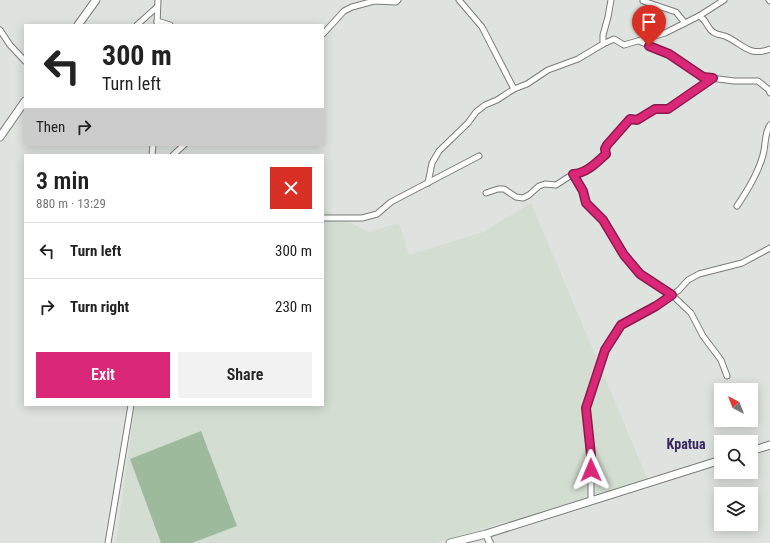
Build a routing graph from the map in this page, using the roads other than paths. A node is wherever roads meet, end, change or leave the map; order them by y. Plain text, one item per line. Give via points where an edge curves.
1 (96, 0) edge
2 (158, 0) edge
3 (398, 0) edge
4 (459, 0) edge
5 (611, 0) edge
6 (724, 0) edge
7 (643, 1) dead end
8 (157, 7) junction
9 (699, 16) junction
10 (157, 23) edge
11 (685, 23) junction
12 (79, 24) edge
13 (138, 24) edge
14 (0, 30) edge
15 (324, 33) edge
16 (639, 41) junction
17 (603, 44) junction
18 (770, 49) edge
19 (24, 60) edge
20 (713, 78) junction
21 (514, 89) junction
22 (770, 93) edge
23 (24, 101) edge
24 (770, 124) edge
25 (0, 137) edge
26 (183, 146) edge
27 (173, 154) edge
28 (479, 156) dead end
29 (573, 174) junction
30 (428, 183) junction
31 (486, 193) dead end
32 (737, 206) dead end
33 (324, 218) edge
34 (770, 248) edge
35 (672, 295) junction
36 (727, 376) dead end
37 (131, 406) edge
38 (770, 445) edge
39 (758, 449) edge
40 (714, 462) edge
41 (591, 501) junction
42 (486, 534) junction
43 (108, 543) edge
44 (450, 543) edge
45 (490, 543) edge

1 - 12 main road
2 - 8 street
3 - 15 street via 374,1 352,7
4 - 21 street via 482,27
5 - 17 street
6 - 9 street
7 - 11 street via 676,12
8 - 10 street
8 - 13 street
9 - 11 street
9 - 18 street via 704,18 712,32 749,51
11 - 16 street via 665,33
14 - 19 street
16 - 17 street via 624,45 614,39
16 - 20 street via 669,54 703,77
17 - 21 street via 578,59 548,70
20 - 22 street via 758,81
20 - 29 street via 668,109 655,109 637,120 630,119 607,145 606,154 586,171
21 - 30 street via 484,105 439,152 432,163
23 - 25 main road
24 - 32 street via 764,155 753,182
26 - 27 street
28 - 30 street
29 - 31 street via 556,184 539,186 523,198 516,197 504,189
29 - 35 street via 583,191 586,203 603,220 624,255 640,274
30 - 33 street via 391,202 377,214 362,218
34 - 35 street via 742,263 699,274 688,280
35 - 36 street via 691,313 703,336 721,360
35 - 41 street via 621,325 605,350 586,408 591,455
37 - 43 street
38 - 39 main road
40 - 41 main road
41 - 42 main road
42 - 44 main road
42 - 45 street

